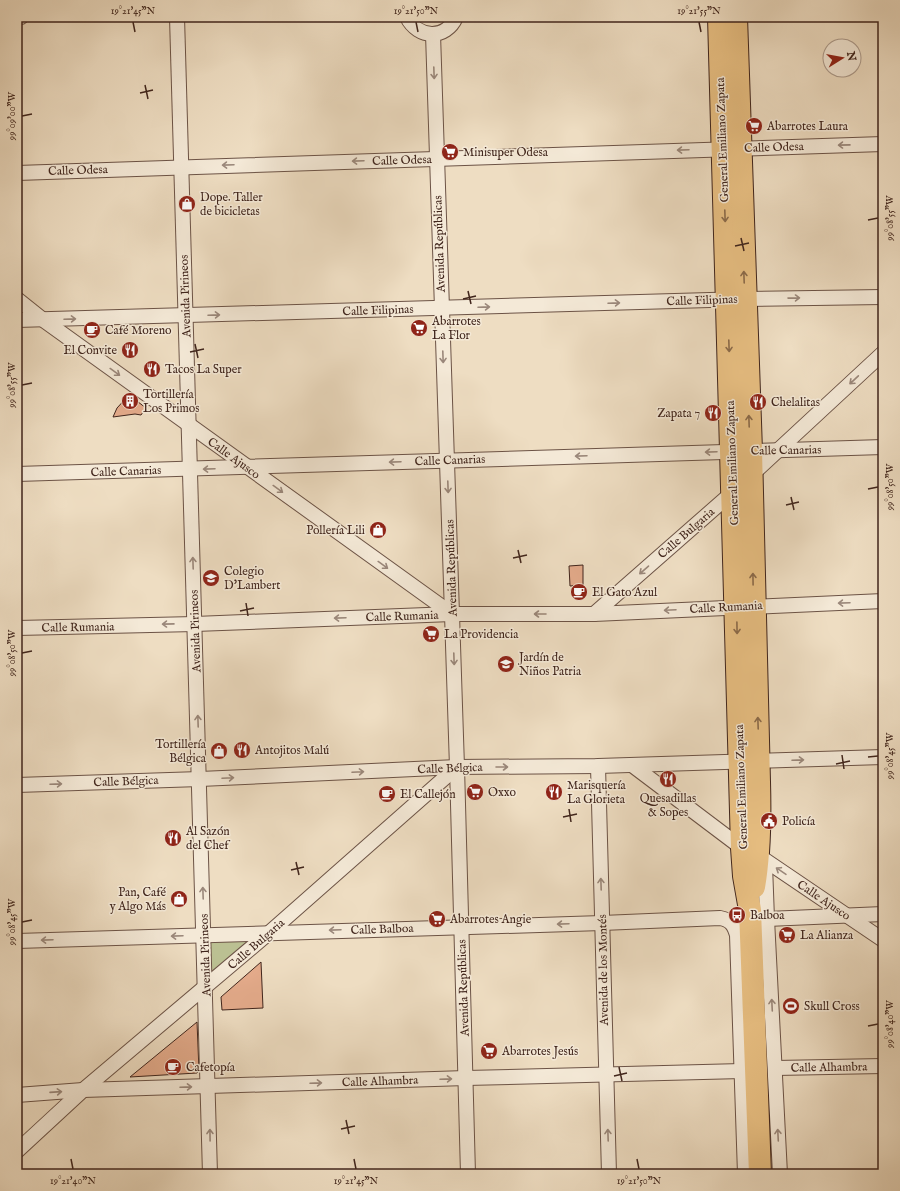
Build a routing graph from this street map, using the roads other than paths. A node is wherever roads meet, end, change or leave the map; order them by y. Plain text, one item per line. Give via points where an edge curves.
1 (17, 17) edge
2 (20, 17) edge
3 (177, 17) edge
4 (407, 17) edge
5 (456, 17) edge
6 (719, 17) edge
7 (736, 17) edge
8 (433, 34) junction
9 (883, 144) edge
10 (731, 148) junction
11 (436, 159) junction
12 (182, 167) junction
13 (17, 173) edge
14 (883, 297) edge
15 (17, 298) edge
16 (736, 299) junction
17 (441, 308) junction
18 (186, 315) junction
19 (42, 319) junction
20 (17, 320) edge
21 (883, 353) edge
22 (189, 426) junction
23 (883, 447) edge
24 (778, 450) junction
25 (741, 451) junction
26 (448, 460) junction
27 (247, 468) junction
28 (190, 469) junction
29 (17, 474) edge
30 (751, 475) junction
31 (733, 492) junction
32 (883, 601) edge
33 (745, 607) junction
34 (452, 614) junction
35 (594, 614) junction
36 (195, 624) junction
37 (17, 628) edge
38 (883, 757) edge
39 (750, 762) junction
40 (632, 765) junction
41 (598, 766) junction
42 (457, 767) junction
43 (200, 779) junction
44 (17, 785) edge
45 (760, 827) junction
46 (742, 848) junction
47 (765, 860) junction
48 (758, 914) junction
49 (883, 914) edge
50 (847, 916) junction
51 (602, 923) junction
52 (460, 927) junction
53 (270, 932) junction
54 (204, 935) junction
55 (883, 940) edge
56 (17, 941) edge
57 (206, 987) junction
58 (883, 1066) edge
59 (775, 1068) junction
60 (742, 1071) junction
61 (606, 1074) junction
62 (466, 1078) junction
63 (208, 1086) junction
64 (83, 1090) junction
65 (17, 1095) edge
66 (17, 1151) edge
67 (210, 1174) edge
68 (468, 1174) edge
69 (609, 1174) edge
70 (745, 1174) edge
71 (760, 1174) edge
72 (780, 1174) edge

1 - 2 street
3 - 12 street, Avenida Pirineos
4 - 8 street via 417,30
5 - 8 street via 448,28 441,33
6 - 10 main road, General Emiliano Zapata
7 - 10 main road, General Emiliano Zapata
8 -> 11 street, Avenida Repúblicas
9 -> 10 street, Calle Odesa
10 -> 11 street, Calle Odesa
10 - 16 main road, General Emiliano Zapata
11 -> 12 street, Calle Odesa
11 - 17 street, Avenida Repúblicas
12 - 13 street, Calle Odesa
12 - 18 street, Avenida Pirineos
16 -> 14 street, Calle Filipinas
15 - 19 street, Calle Ajusco
17 -> 16 street, Calle Filipinas
16 - 25 main road, General Emiliano Zapata
18 -> 17 street, Calle Filipinas
17 -> 26 street, Avenida Repúblicas
19 -> 18 street, Calle Filipinas
18 - 22 street, Avenida Pirineos
19 - 20 street, Calle Filipinas
19 -> 22 street, Calle Ajusco
21 -> 24 street, Calle Bulgaria
22 - 27 street, Calle Ajusco
22 - 28 street, Avenida Pirineos
23 - 24 street, Calle Canarias
24 - 25 street, Calle Canarias
24 - 30 street, Calle Bulgaria
25 -> 26 street, Calle Canarias
25 - 30 main road, General Emiliano Zapata
25 - 31 main road, General Emiliano Zapata
26 -> 27 street, Calle Canarias
26 -> 34 street, Avenida Repúblicas
27 -> 28 street, Calle Canarias
27 -> 34 street, Calle Ajusco
28 - 29 street, Calle Canarias
36 -> 28 street, Avenida Pirineos
30 - 31 street, Calle Bulgaria
33 -> 30 main road, General Emiliano Zapata
31 - 33 main road, General Emiliano Zapata
31 -> 35 street, Calle Bulgaria
32 -> 33 street, Calle Rumania
33 -> 35 street, Calle Rumania
33 - 39 main road, General Emiliano Zapata
35 -> 34 street, Calle Rumania
34 -> 36 street, Calle Rumania
34 -> 42 street, Avenida Repúblicas
36 -> 37 street, Calle Rumania
43 -> 36 street, Avenida Pirineos
39 -> 38 street, Calle Bélgica
39 - 40 street, Calle Bélgica
39 - 45 main road, General Emiliano Zapata
39 - 46 main road, General Emiliano Zapata
40 - 41 street, Calle Bélgica
40 - 46 street
42 -> 41 street, Calle Bélgica
51 -> 41 street, Avenida de los Montés
43 -> 42 street, Calle Bélgica
42 - 52 street, Avenida Repúblicas
42 - 53 street, Calle Bulgaria
44 -> 43 street, Calle Bélgica
54 -> 43 street, Avenida Pirineos
45 - 47 street, General Emiliano Zapata
45 - 48 main road, General Emiliano Zapata
46 - 48 main road, General Emiliano Zapata via 744,876
47 - 48 street, General Emiliano Zapata
50 -> 47 street, Calle Ajusco
48 - 50 street
59 -> 48 street, General Emiliano Zapata
48 - 71 main road, General Emiliano Zapata via 753,997
49 - 50 street
50 - 55 street, Calle Ajusco
51 -> 52 street, Calle Balboa
51 - 60 street, Calle Balboa via 720,918 732,922 737,935
51 - 61 street, Avenida de los Montés
52 -> 53 street, Calle Balboa
52 - 62 street, Avenida Repúblicas
53 - 54 street, Calle Balboa
53 - 57 street, Calle Bulgaria
54 -> 56 street, Calle Balboa
54 - 57 street, Avenida Pirineos
57 - 63 street, Avenida Pirineos
57 - 64 street, Calle Bulgaria
58 - 59 street, Calle Alhambra
72 -> 59 street, General Emiliano Zapata
60 - 61 street, Calle Alhambra
60 - 70 street
61 - 62 street, Calle Alhambra
69 -> 61 street, Avenida de los Montés
63 -> 62 street, Calle Alhambra
62 - 68 street, Avenida Repúblicas
64 -> 63 street, Calle Alhambra
67 -> 63 street, Avenida Pirineos
65 -> 64 street, Calle Alhambra
64 - 66 street, Calle Bulgaria

